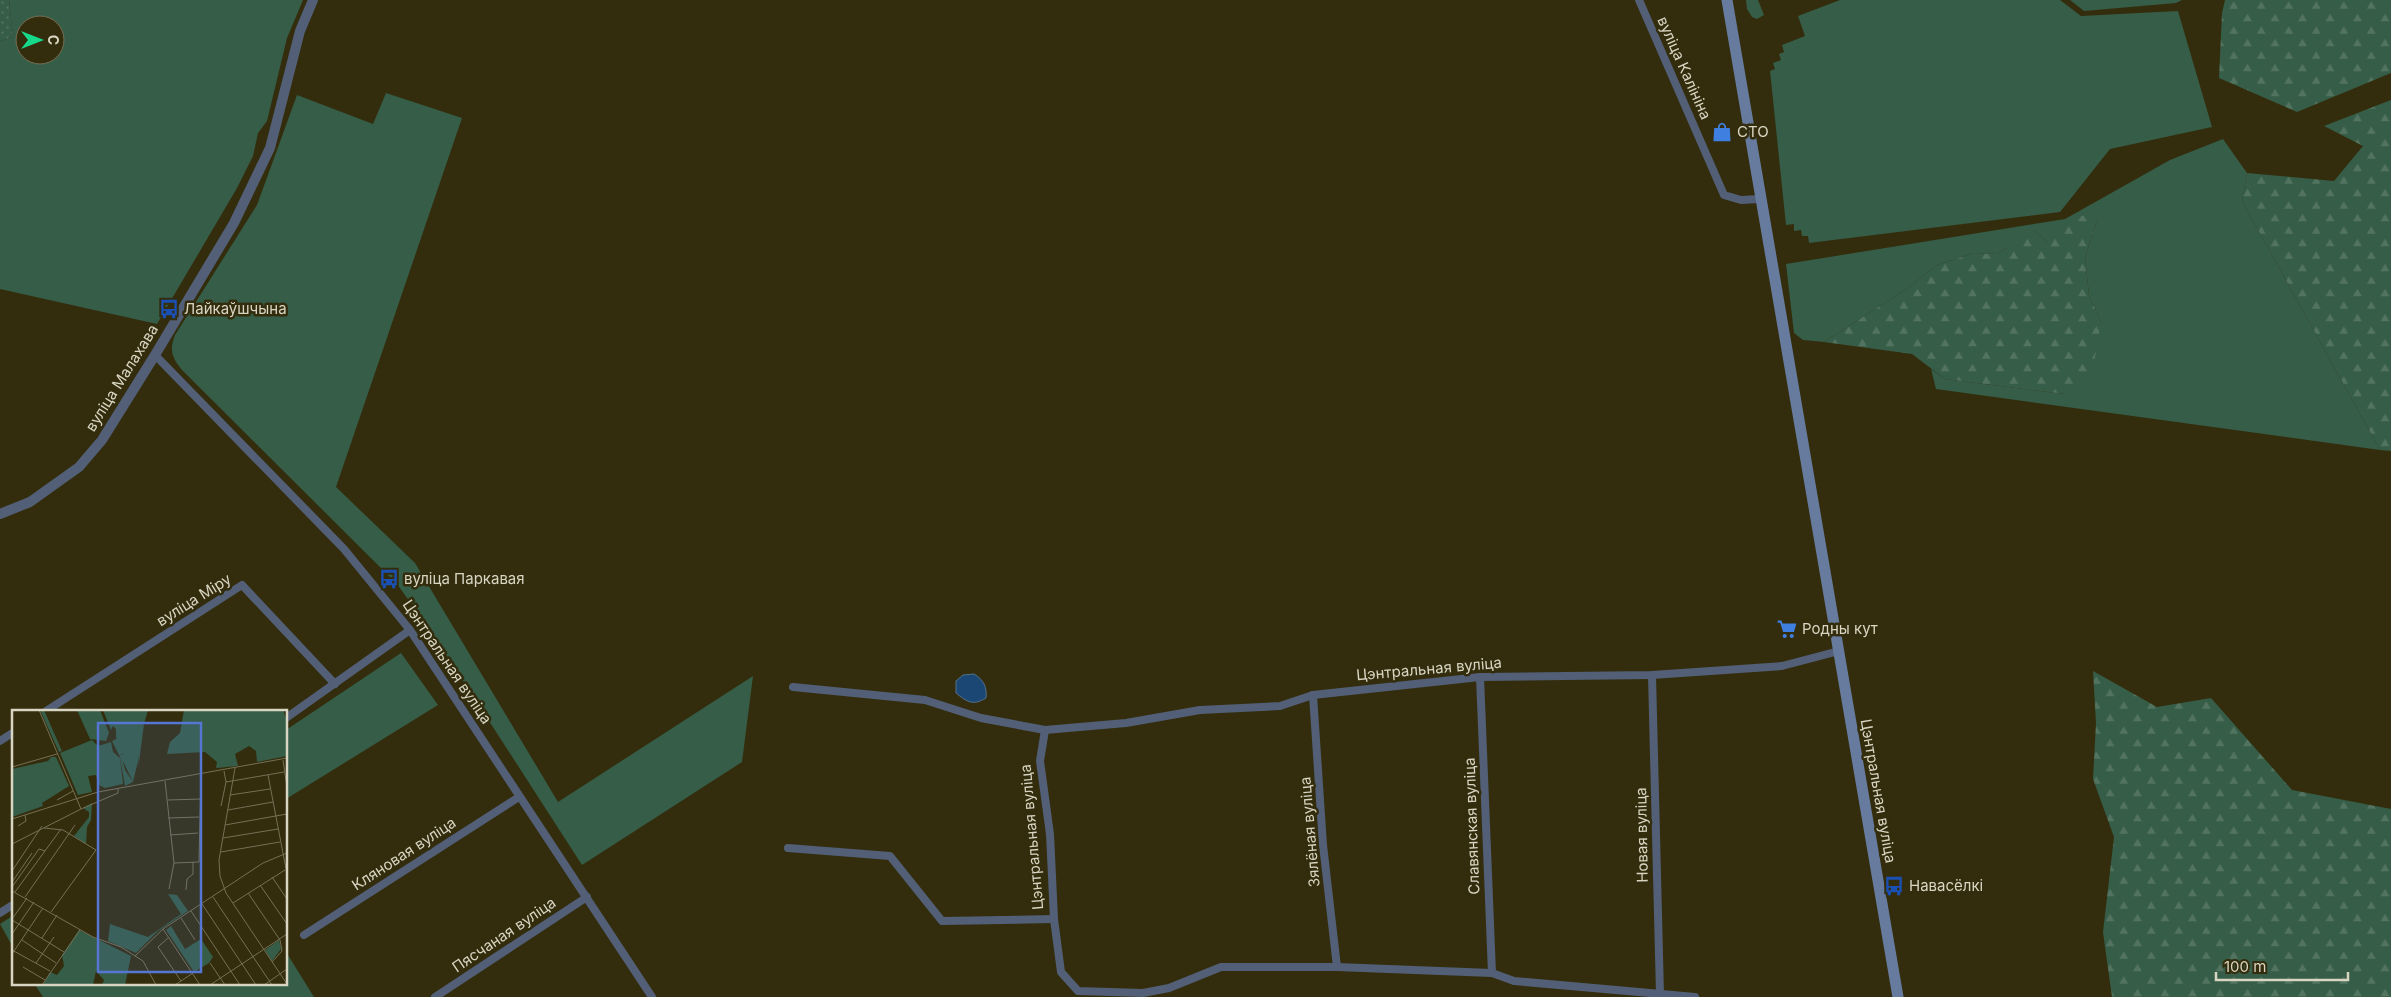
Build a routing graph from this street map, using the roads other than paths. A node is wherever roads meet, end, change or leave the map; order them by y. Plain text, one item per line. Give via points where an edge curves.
1 (313, 0) edge
2 (1639, 0) edge
3 (1727, 0) edge
4 (1760, 199) junction
5 (155, 355) junction
6 (0, 514) edge
7 (410, 630) junction
8 (1839, 652) junction
9 (1652, 675) junction
10 (1480, 677) junction
11 (335, 684) junction
12 (792, 687) dead end
13 (1313, 695) junction
14 (48, 710) edge
15 (288, 717) edge
16 (1045, 730) junction
17 (12, 733) edge
18 (0, 741) edge
19 (519, 797) junction
20 (788, 848) dead end
21 (587, 897) junction
22 (12, 905) edge
23 (0, 913) edge
24 (1054, 919) junction
25 (304, 935) dead end
26 (1337, 967) junction
27 (1492, 973) junction
28 (1660, 994) junction
29 (1896, 996) edge
30 (436, 997) edge
31 (652, 997) edge
32 (1695, 997) edge

1 - 5 street, вуліца Малахава via 300,31 270,148 234,223
2 - 4 street, вуліца Калініна via 1724,195 1741,200
3 - 4 main road, Цэнтральная вуліца
4 - 8 main road, Цэнтральная вуліца
5 - 6 street, вуліца Малахава via 102,440 80,467 30,502
5 - 7 street, Цэнтральная вуліца via 344,549
7 - 11 street
7 - 19 street, Цэнтральная вуліца
8 - 9 street, Цэнтральная вуліца via 1782,666
8 - 29 main road, Цэнтральная вуліца
9 - 10 street, Цэнтральная вуліца
9 - 28 street, Новая вуліца
10 - 13 street, Цэнтральная вуліца
10 - 27 street, Славянская вуліца
11 - 14 street, вуліца Міру via 242,585
11 - 15 street
12 - 16 street via 925,700 981,718
13 - 16 street, Цэнтральная вуліца via 1280,706 1200,710 1126,724
13 - 26 street, Зялёная вуліца via 1323,845
16 - 24 street, Цэнтральная вуліца via 1040,761 1050,834
17 - 18 street
19 - 21 street, Цэнтральная вуліца
19 - 25 street, Кляновая вуліца
20 - 24 street via 890,856 942,921
21 - 30 street, Пясчаная вуліца
21 - 31 street, Цэнтральная вуліца
22 - 23 street
24 - 26 street, Цэнтральная вуліца via 1061,972 1078,991 1143,993 1168,988 1221,967
26 - 27 street, Цэнтральная вуліца
27 - 28 street, Цэнтральная вуліца via 1514,981
28 - 32 street, Цэнтральная вуліца

